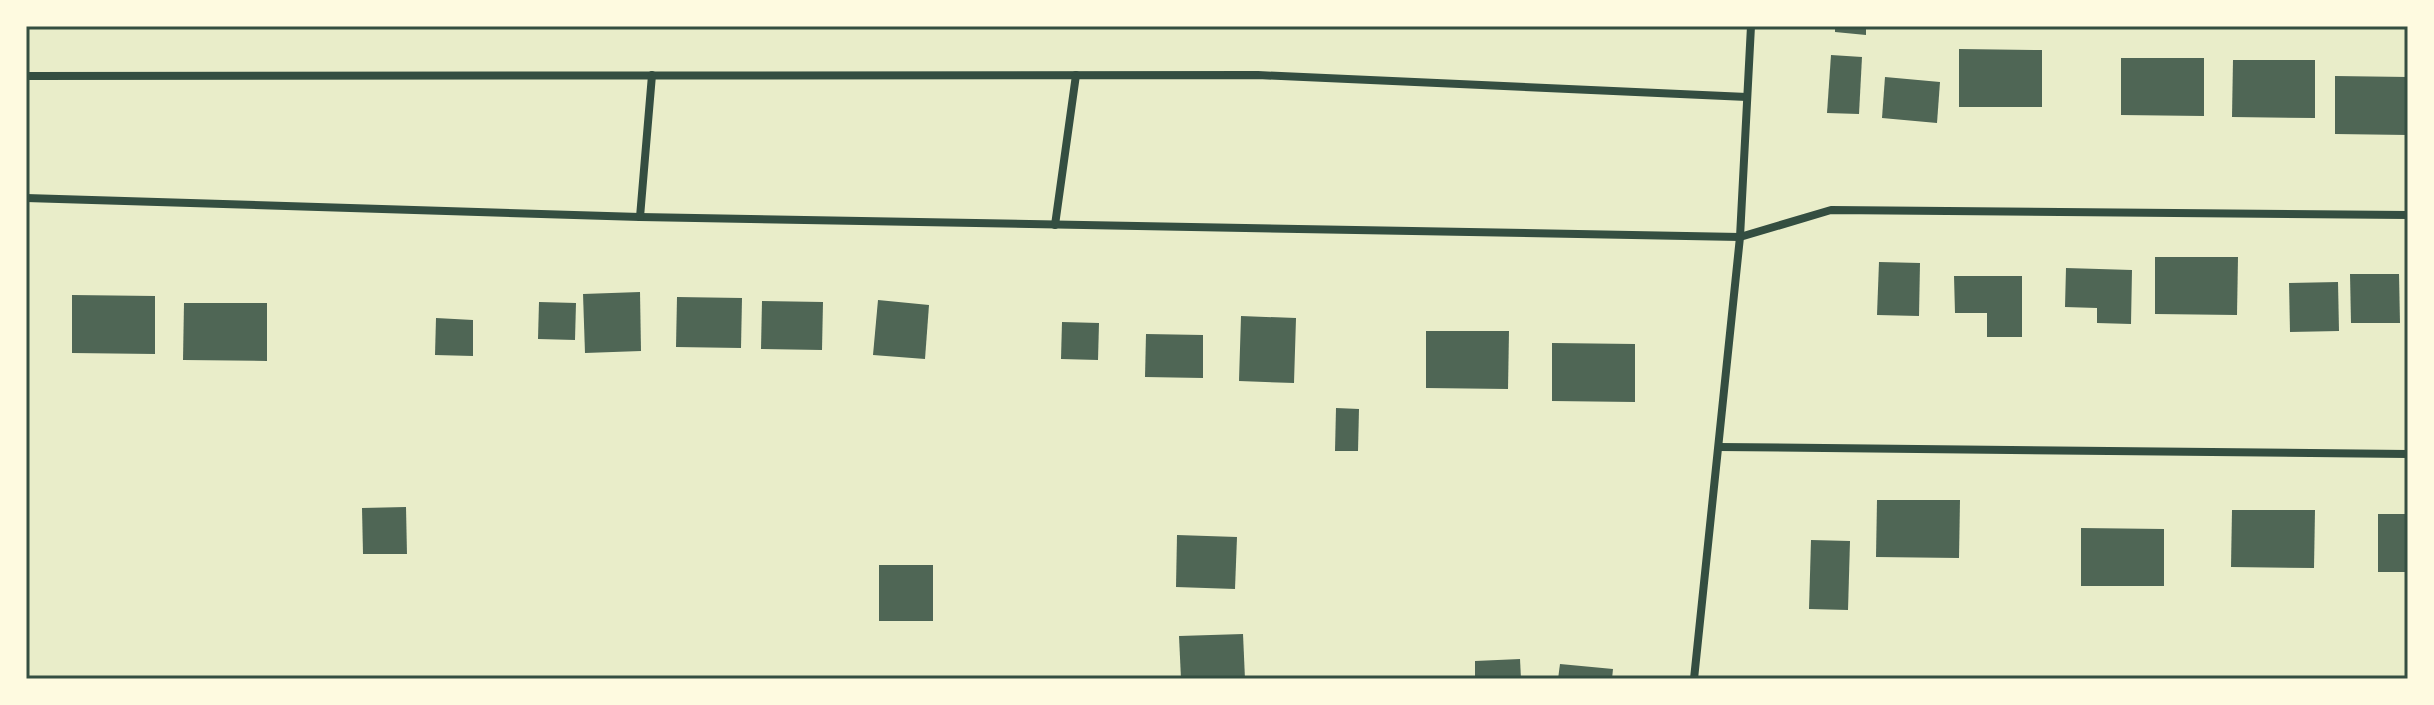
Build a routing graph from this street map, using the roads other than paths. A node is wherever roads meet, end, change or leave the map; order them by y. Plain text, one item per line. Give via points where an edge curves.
1 (1751, 26) edge
2 (652, 75) junction
3 (1076, 75) junction
4 (26, 76) edge
5 (1747, 97) junction
6 (26, 198) edge
7 (2408, 215) edge
8 (640, 217) junction
9 (1055, 225) junction
10 (1740, 237) junction
11 (1719, 447) junction
12 (2408, 454) edge
13 (1694, 679) edge

1 - 5 street
2 - 3 street
2 - 4 street
2 - 8 street
3 - 5 street via 1258,75
3 - 9 street
5 - 10 street
6 - 8 street
7 - 10 street via 1831,210
8 - 9 street
9 - 10 street
10 - 11 street
11 - 12 street
11 - 13 street

